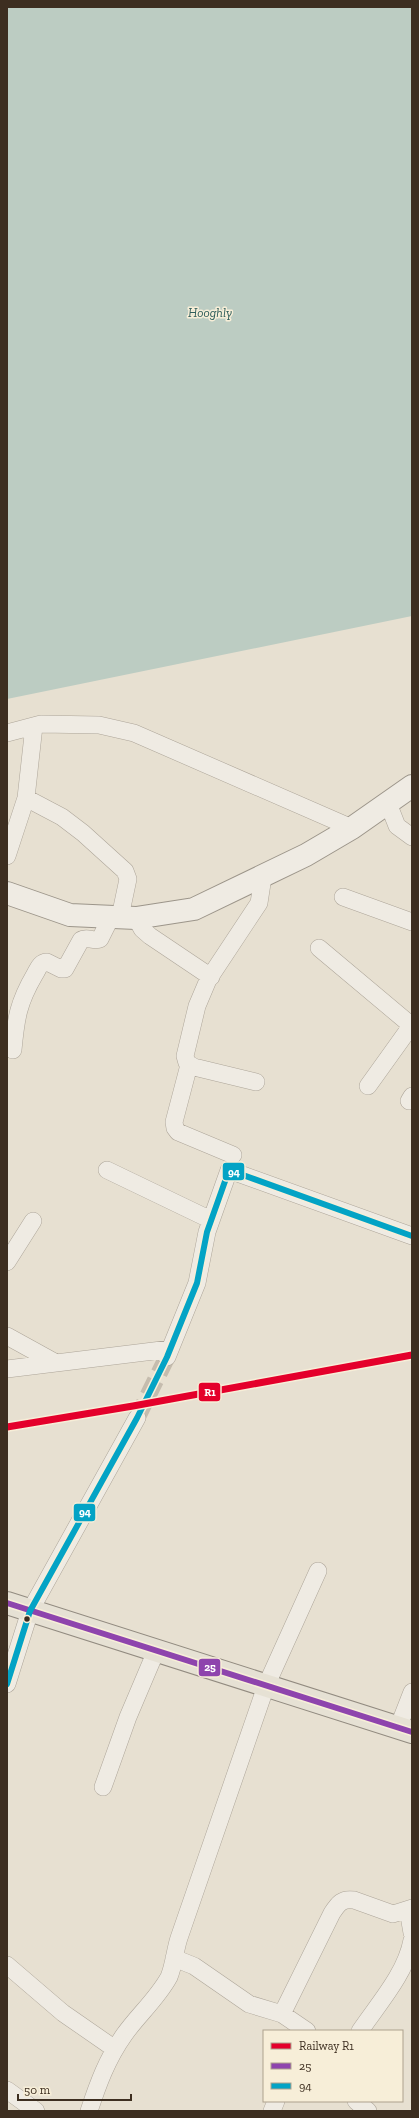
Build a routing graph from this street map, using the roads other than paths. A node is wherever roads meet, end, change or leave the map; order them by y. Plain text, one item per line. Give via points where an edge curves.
1 (34, 726) junction
2 (7, 732) edge
3 (412, 786) edge
4 (26, 798) junction
5 (388, 803) junction
6 (352, 828) junction
7 (412, 837) edge
8 (7, 856) edge
9 (263, 877) junction
10 (7, 893) edge
11 (343, 897) dead end
12 (122, 917) junction
13 (412, 922) edge
14 (319, 948) dead end
15 (211, 977) junction
16 (412, 1026) edge
17 (13, 1050) dead end
18 (189, 1064) junction
19 (256, 1082) dead end
20 (368, 1086) dead end
21 (233, 1155) dead end
22 (108, 1170) dead end
23 (211, 1220) junction
24 (33, 1221) dead end
25 (412, 1236) edge
26 (7, 1262) edge
27 (7, 1336) edge
28 (56, 1363) junction
29 (7, 1369) edge
30 (137, 1418) tunnel mouth
31 (318, 1571) dead end
32 (7, 1603) edge
33 (30, 1611) junction
34 (156, 1651) junction
35 (7, 1684) edge
36 (266, 1686) junction
37 (412, 1692) edge
38 (405, 1730) edge
39 (103, 1787) dead end
40 (410, 1909) edge
41 (412, 1933) edge
42 (412, 1940) edge
43 (174, 1958) junction
44 (7, 1965) edge
45 (282, 2014) junction
46 (306, 2030) edge
47 (361, 2030) edge
48 (115, 2049) junction
49 (7, 2090) edge
50 (357, 2102) edge
51 (36, 2111) edge
52 (89, 2111) edge
53 (368, 2111) edge

1 - 2 street
1 - 4 street
1 - 6 street via 99,726 134,733
3 - 5 street
4 - 8 street
4 - 12 street via 62,817 125,871 128,879
5 - 6 street
5 - 7 street via 397,826
6 - 9 street
9 - 12 street via 194,909
9 - 15 street via 259,903
10 - 12 street via 70,915
11 - 13 street
12 - 15 street
12 - 17 street via 100,940 81,940 65,969 47,962 41,964 24,992 18,1008
14 - 16 street
15 - 18 street via 198,1006 185,1056
16 - 20 street
18 - 19 street
18 - 21 street via 174,1122 175,1128 178,1132
22 - 23 street
23 - 25 street via 229,1170
23 - 28 street via 197,1283 169,1353
24 - 26 street
27 - 28 street
28 - 29 street
30 - 33 street
31 - 36 street
32 - 33 main road
33 - 34 main road
33 - 35 street
34 - 36 main road
34 - 39 street via 128,1717
36 - 38 main road
36 - 43 street
37 - 38 street
40 - 41 street
40 - 45 street via 394,1914 354,1900 340,1902 332,1913
42 - 47 street via 399,1974
43 - 45 street via 199,1969 249,2004
43 - 48 street via 165,1984
44 - 48 street via 78,2025
45 - 46 street
48 - 52 street via 100,2077
49 - 51 street
50 - 53 street

